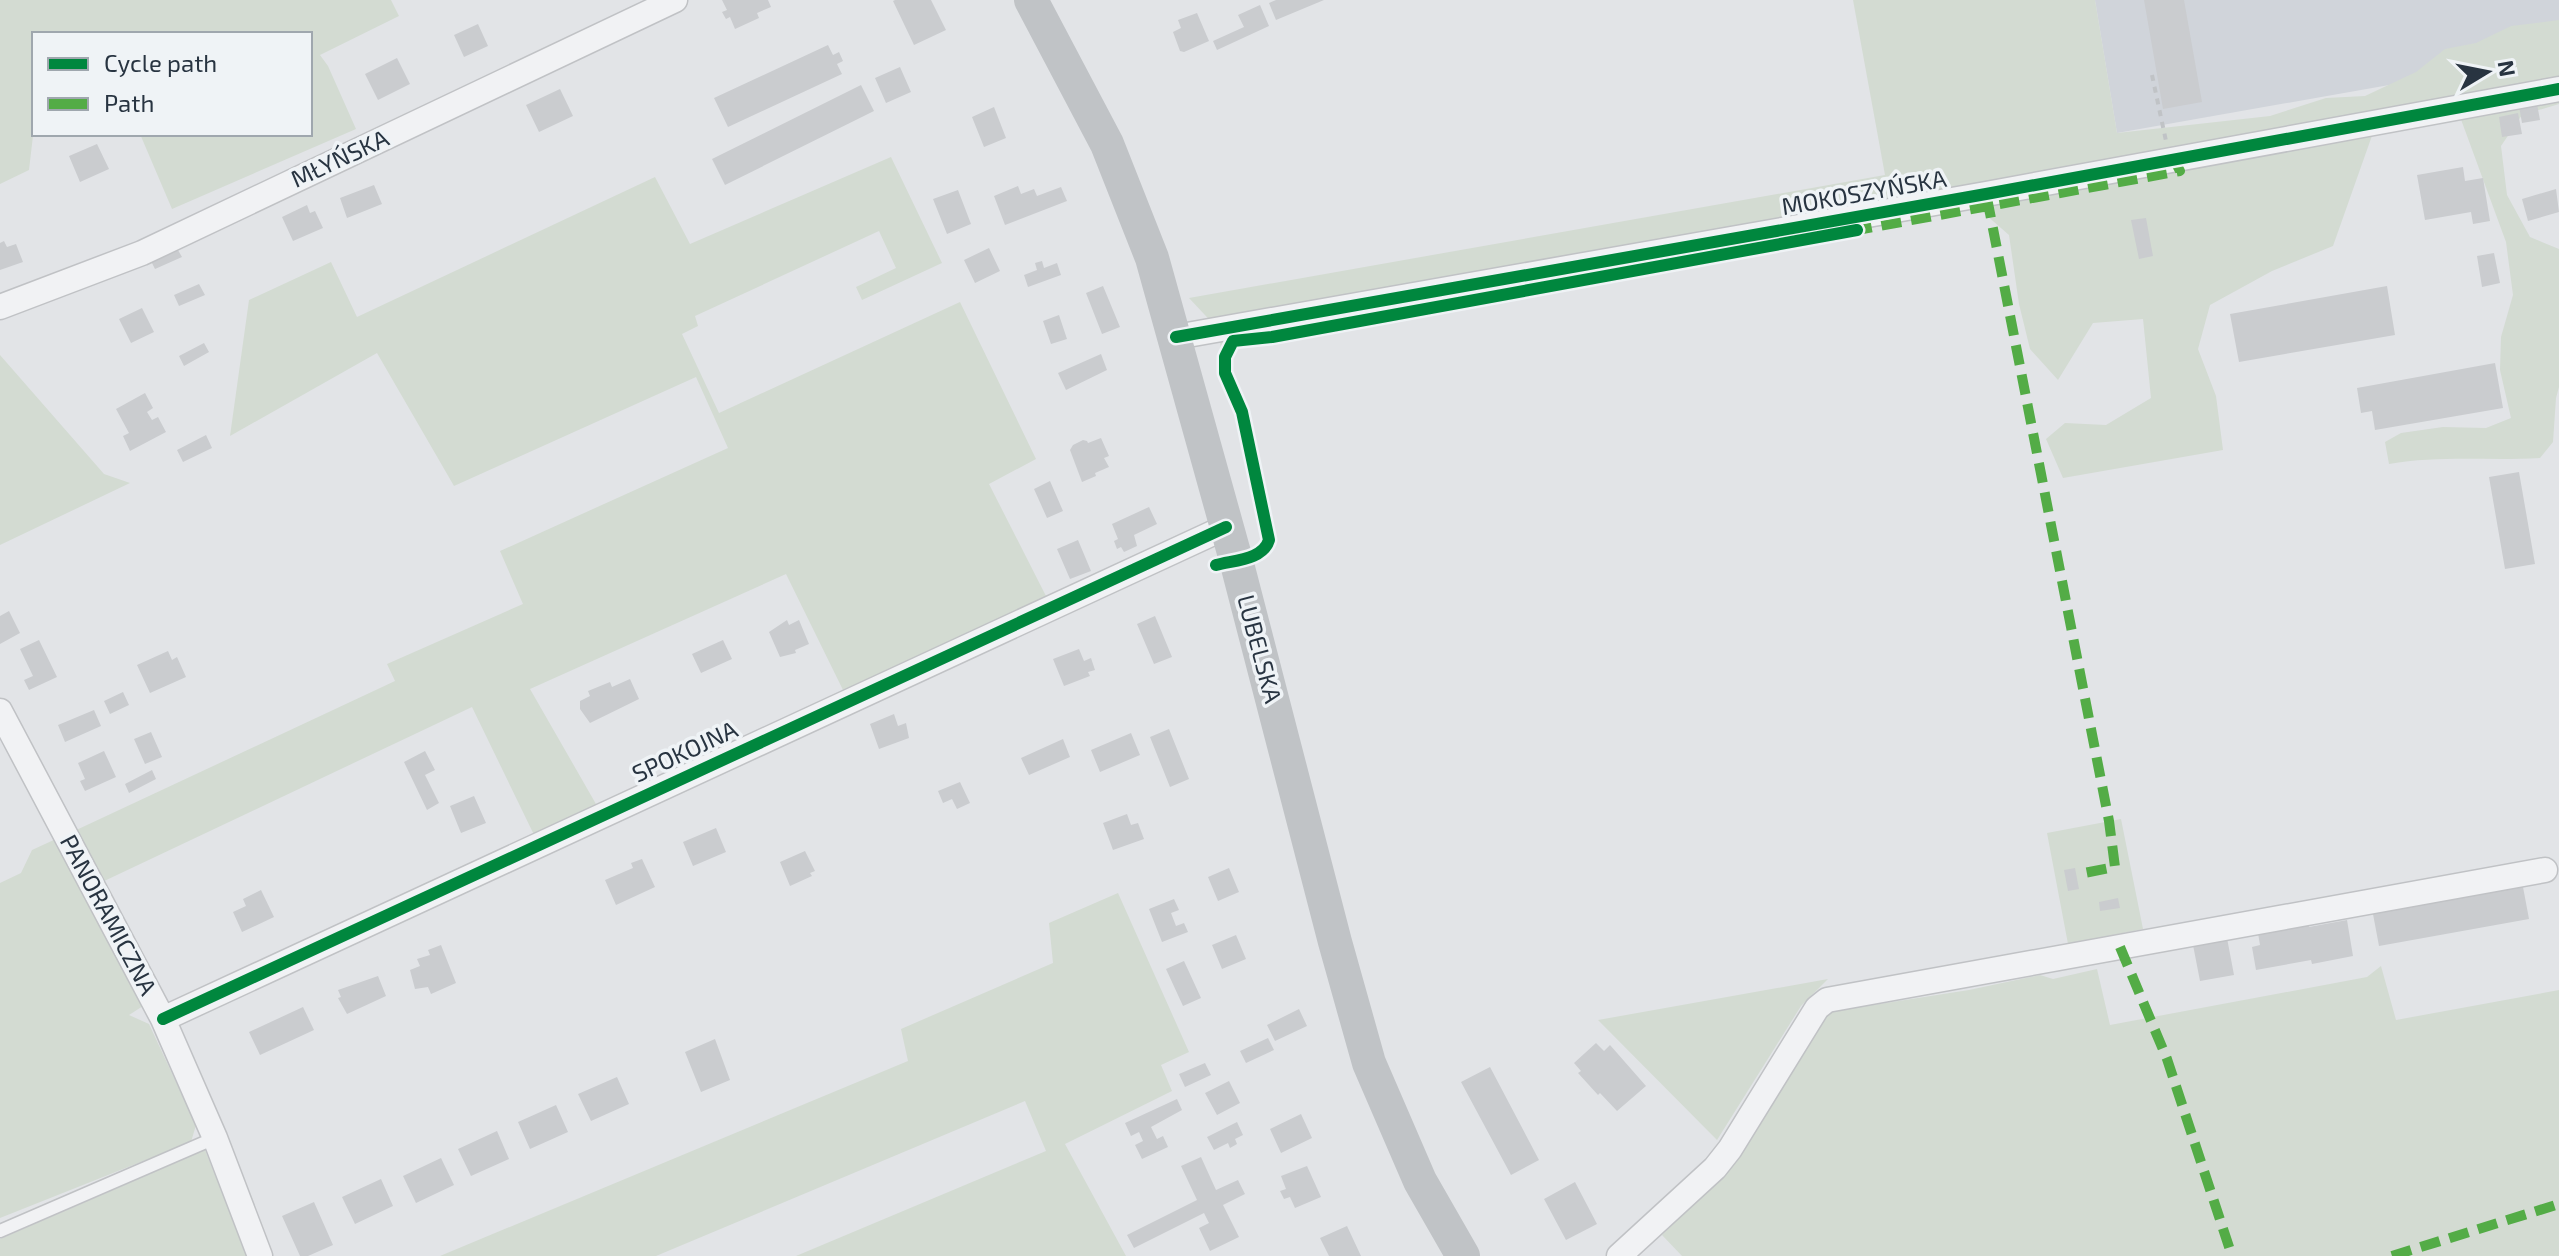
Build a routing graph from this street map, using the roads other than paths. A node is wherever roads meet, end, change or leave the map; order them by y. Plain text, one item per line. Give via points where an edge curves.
1 (675, 0) edge
2 (1031, 0) edge
3 (2559, 89) edge
4 (0, 307) edge
5 (1176, 337) junction
6 (1226, 527) junction
7 (0, 711) edge
8 (2545, 870) dead end
9 (163, 1019) junction
10 (215, 1138) junction
11 (0, 1231) edge
12 (260, 1256) edge
13 (1463, 1256) edge
14 (1619, 1256) edge

1 - 4 street, MŁYŃSKA via 142,253
2 - 5 main road, LUBELSKA via 1107,144
3 - 5 street, MOKOSZYŃSKA
5 - 6 main road, LUBELSKA
6 - 9 street, SPOKOJNA
6 - 13 main road, LUBELSKA via 1369,1063 1420,1181
7 - 9 street, PANORAMICZNA
8 - 14 street via 1827,1000 1715,1168
9 - 10 street, PANORAMICZNA
10 - 11 lane
10 - 12 street, PANORAMICZNA

